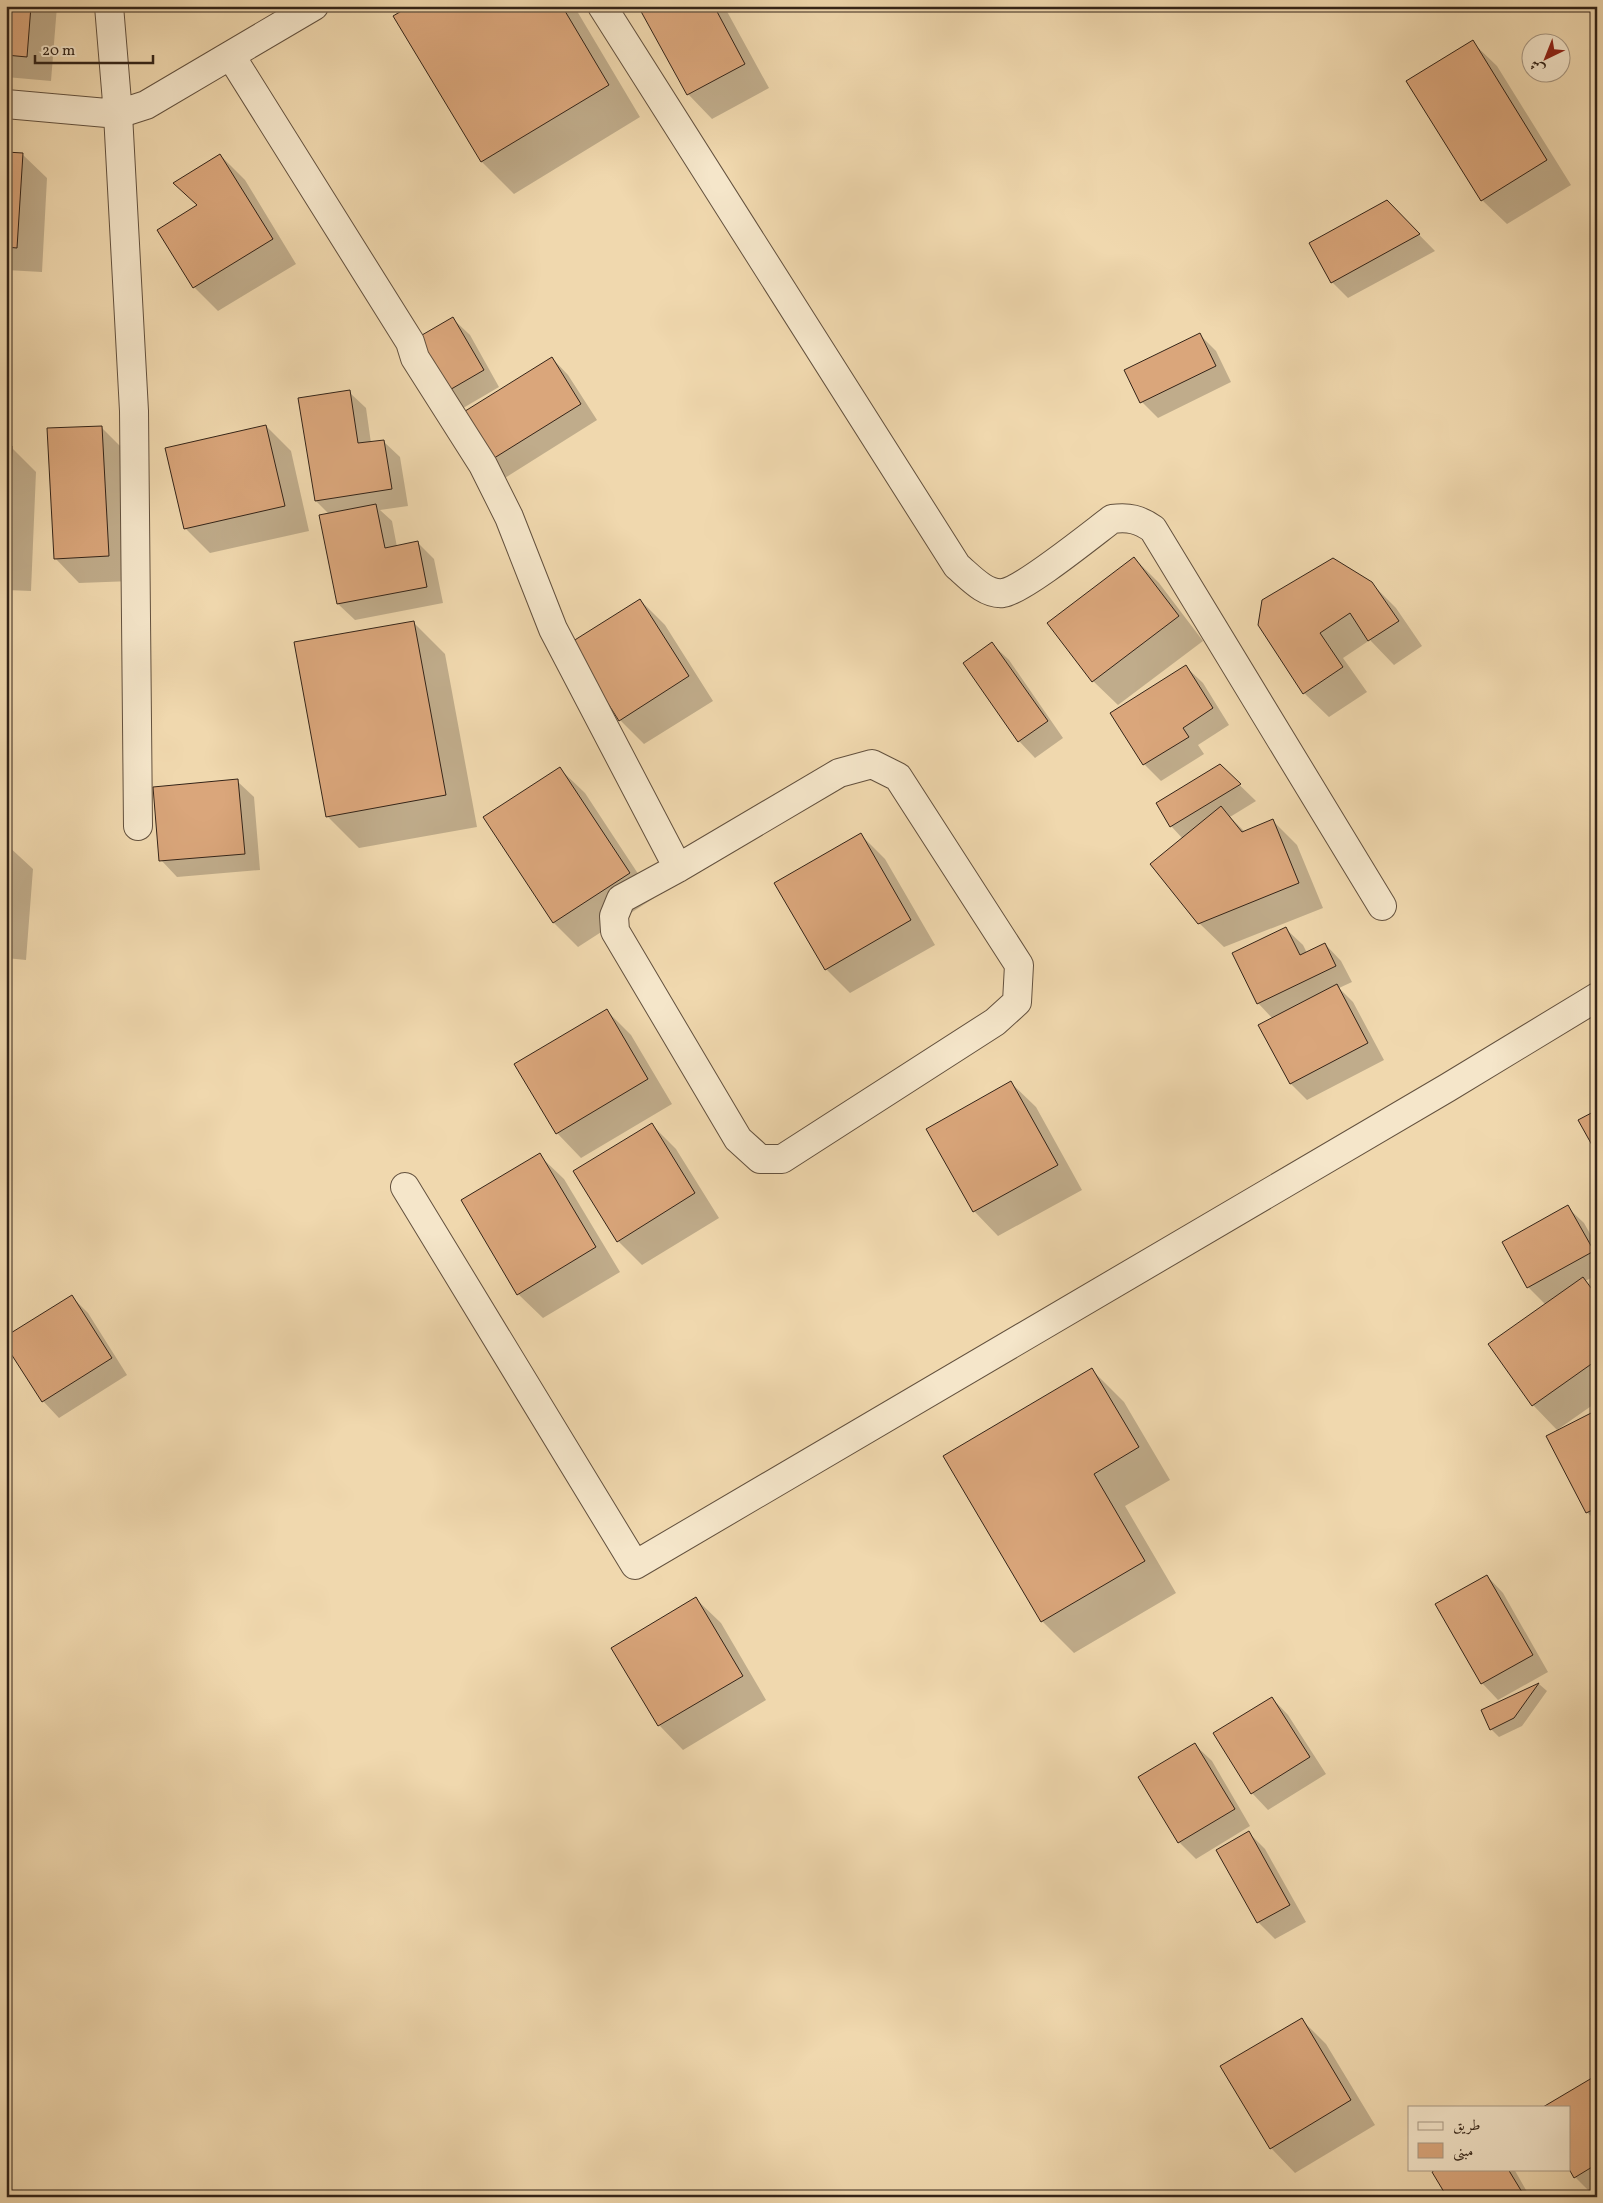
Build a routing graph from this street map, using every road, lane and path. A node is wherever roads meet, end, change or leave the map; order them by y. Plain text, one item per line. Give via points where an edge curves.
1 (109, 6) edge
2 (314, 6) edge
3 (602, 6) edge
4 (231, 56) junction
5 (6, 104) edge
6 (118, 114) junction
7 (138, 826) dead end
8 (678, 868) junction
9 (1382, 906) dead end
10 (1597, 997) edge
11 (405, 1187) dead end

1 - 6 street
2 - 4 street
3 - 9 street via 957,566 980,586 1002,593 1020,586 1112,519 1126,517 1142,521 1153,529
4 - 6 street via 146,105
4 - 8 street via 483,465 509,517 553,629
5 - 6 street
6 - 7 street via 134,411
8 - 8 street via 840,773 872,764 898,778 1019,965 1017,1002 995,1022 782,1159 760,1159 738,1139 615,931 614,916 621,899
10 - 11 street via 635,1565

